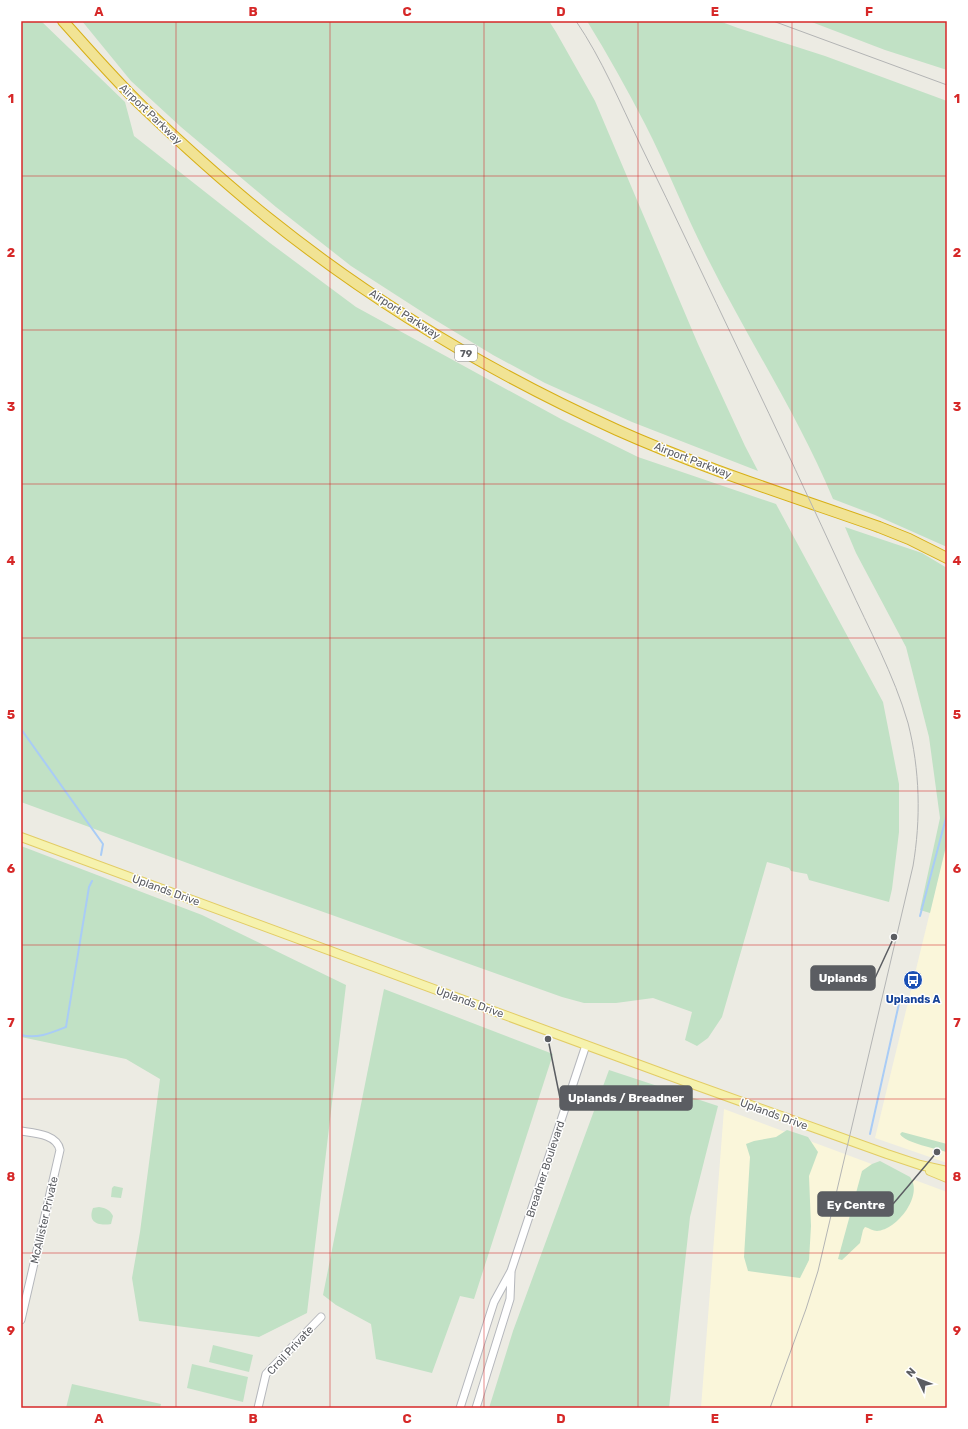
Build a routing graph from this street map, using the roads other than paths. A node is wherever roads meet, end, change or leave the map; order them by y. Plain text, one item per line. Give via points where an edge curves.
1 (63, 21) edge
2 (947, 558) edge
3 (21, 836) edge
4 (586, 1045) junction
5 (21, 1131) edge
6 (920, 1165) junction
7 (947, 1171) edge
8 (947, 1178) edge
9 (511, 1271) junction
10 (321, 1316) dead end
11 (21, 1320) edge
12 (258, 1408) edge
13 (460, 1408) edge
14 (476, 1408) edge

1 - 2 highway, Airport Parkway / 79 via 143,107 224,181 298,241 427,330 498,371 617,430 696,462 879,526
3 - 4 main road, Uplands Drive
4 - 6 main road, Uplands Drive
4 - 9 street, Breadner Boulevard
5 - 11 street, McAllister Private via 46,1137 58,1143 60,1150
6 - 7 main road, Uplands Drive
6 - 8 main road, Uplands Drive
9 - 13 street, Breadner Boulevard via 494,1302
9 - 14 street, Breadner Boulevard via 510,1299
10 - 12 street, Croil Private via 266,1374

